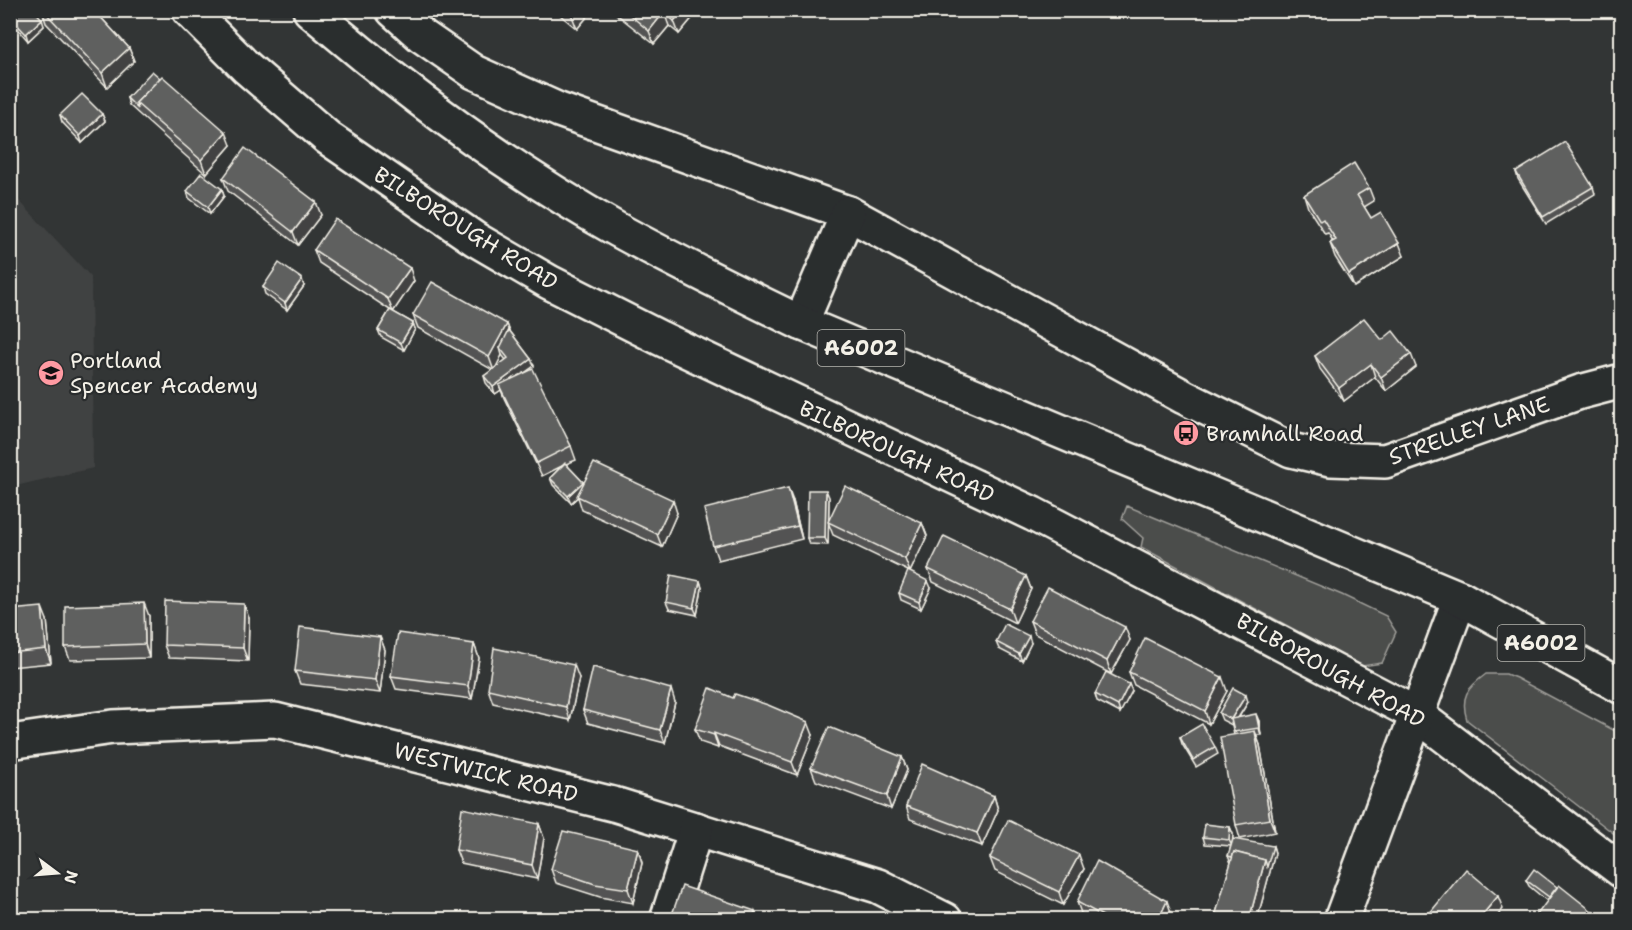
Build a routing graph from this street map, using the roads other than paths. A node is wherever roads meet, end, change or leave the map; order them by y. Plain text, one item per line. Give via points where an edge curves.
1 (189, 10) edge
2 (310, 10) edge
3 (393, 10) edge
4 (848, 213) junction
5 (801, 323) junction
6 (1622, 381) edge
7 (1460, 598) junction
8 (1622, 687) edge
9 (1416, 714) junction
10 (10, 742) edge
11 (696, 829) junction
12 (1622, 871) edge
13 (667, 920) edge
14 (945, 920) edge
15 (1341, 920) edge

1 - 9 street, BILBOROUGH ROAD via 247,68 328,138 475,239 549,282 1033,514
2 - 5 street, A6002 via 368,60 497,154 617,229
3 - 4 street via 422,36 474,72 559,110
4 - 5 street
4 - 6 street, STRELLEY LANE via 1184,397 1291,450 1330,459 1385,461 1558,399
5 - 7 street, A6002
7 - 8 street, A6002
7 - 9 street
9 - 12 street, BILBOROUGH ROAD
9 - 15 street
10 - 11 street, WESTWICK ROAD via 113,727 275,720 617,805
11 - 13 street
11 - 14 street, WESTWICK ROAD via 878,886

